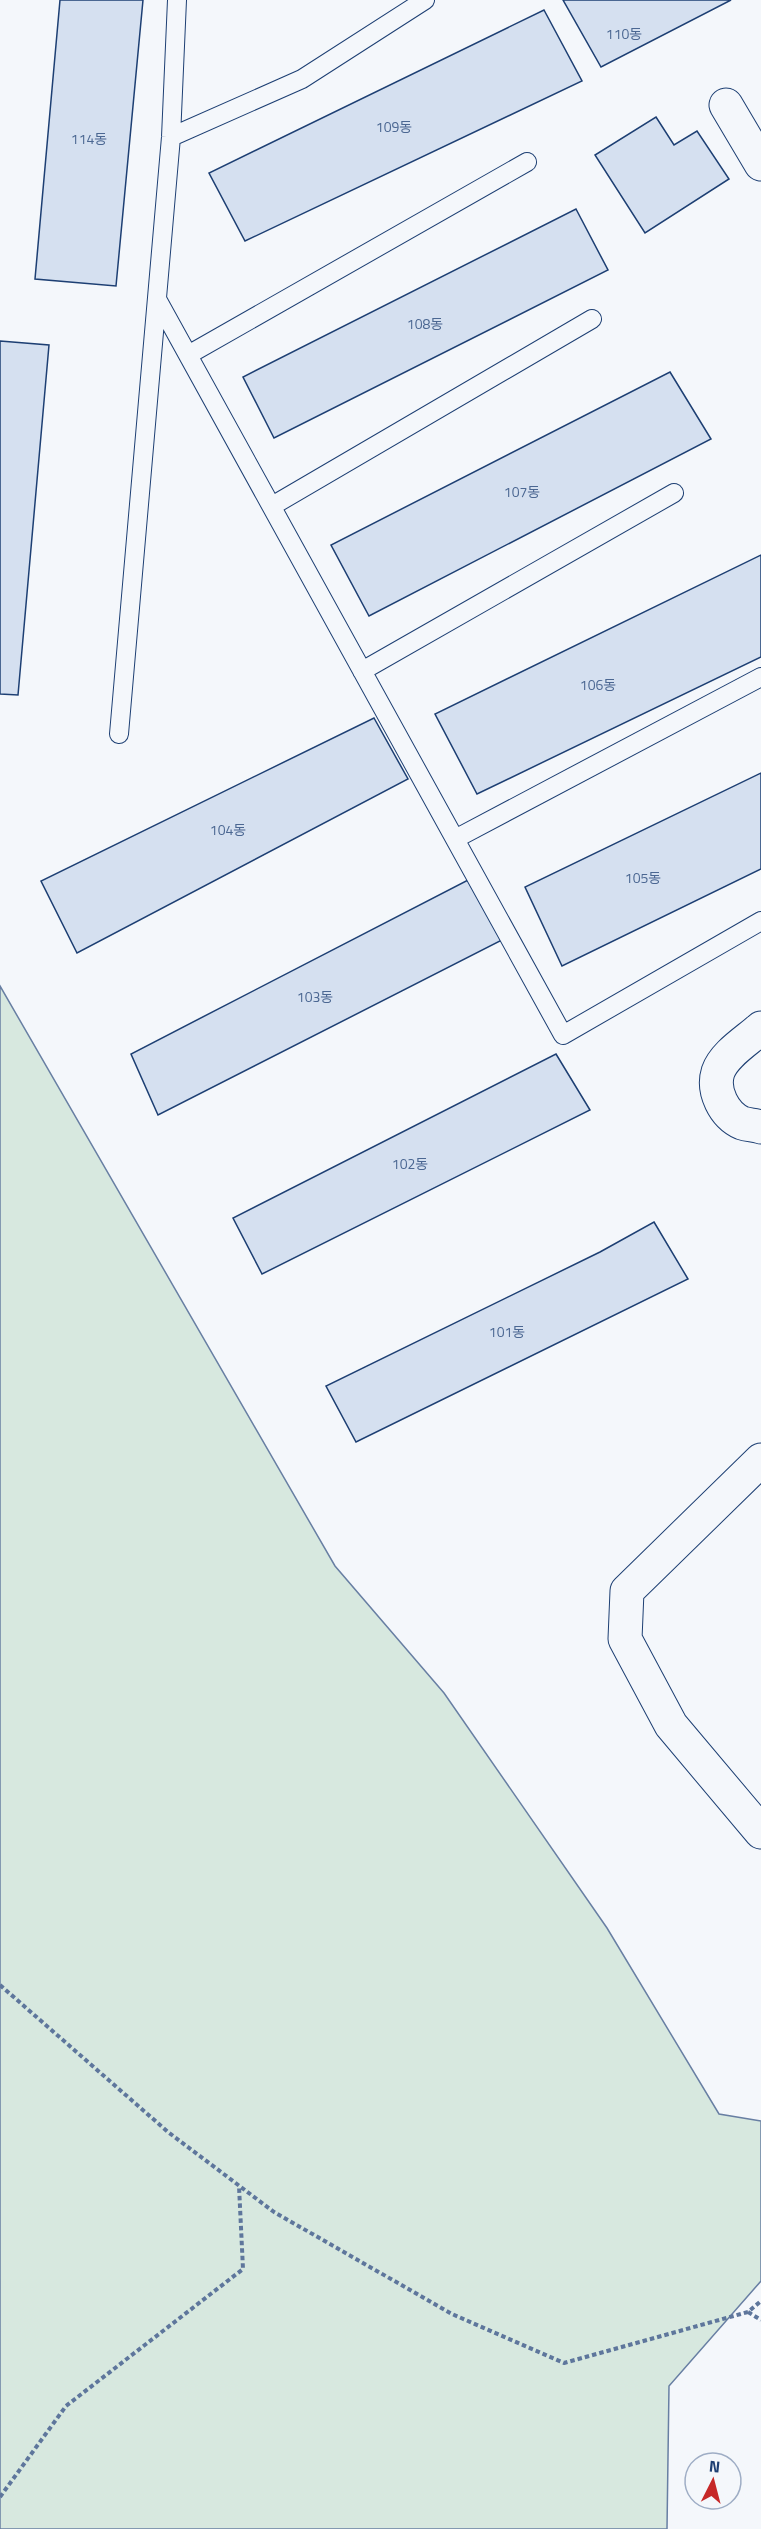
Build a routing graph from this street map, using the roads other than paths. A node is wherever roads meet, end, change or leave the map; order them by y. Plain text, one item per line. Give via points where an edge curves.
1 (177, 0) edge
2 (425, 0) edge
3 (726, 105) dead end
4 (171, 137) junction
5 (527, 162) dead end
6 (761, 164) edge
7 (157, 299) junction
8 (592, 319) dead end
9 (189, 355) junction
10 (674, 493) dead end
11 (272, 506) junction
12 (362, 671) junction
13 (761, 677) edge
14 (119, 734) dead end
15 (455, 839) junction
16 (761, 921) edge
17 (761, 1028) edge
18 (761, 1127) edge
19 (761, 1460) edge
20 (761, 1832) edge

1 - 4 lane
2 - 4 lane via 302,79
3 - 6 street
4 - 7 lane
5 - 9 lane
7 - 9 lane
7 - 14 lane
8 - 11 lane
9 - 11 lane
10 - 12 lane
11 - 12 lane
12 - 15 lane
13 - 15 lane
15 - 16 lane via 564,1035
17 - 18 street via 726,1059 718,1071 716,1089 724,1109 741,1123
19 - 20 street via 627,1591 625,1639 671,1725

